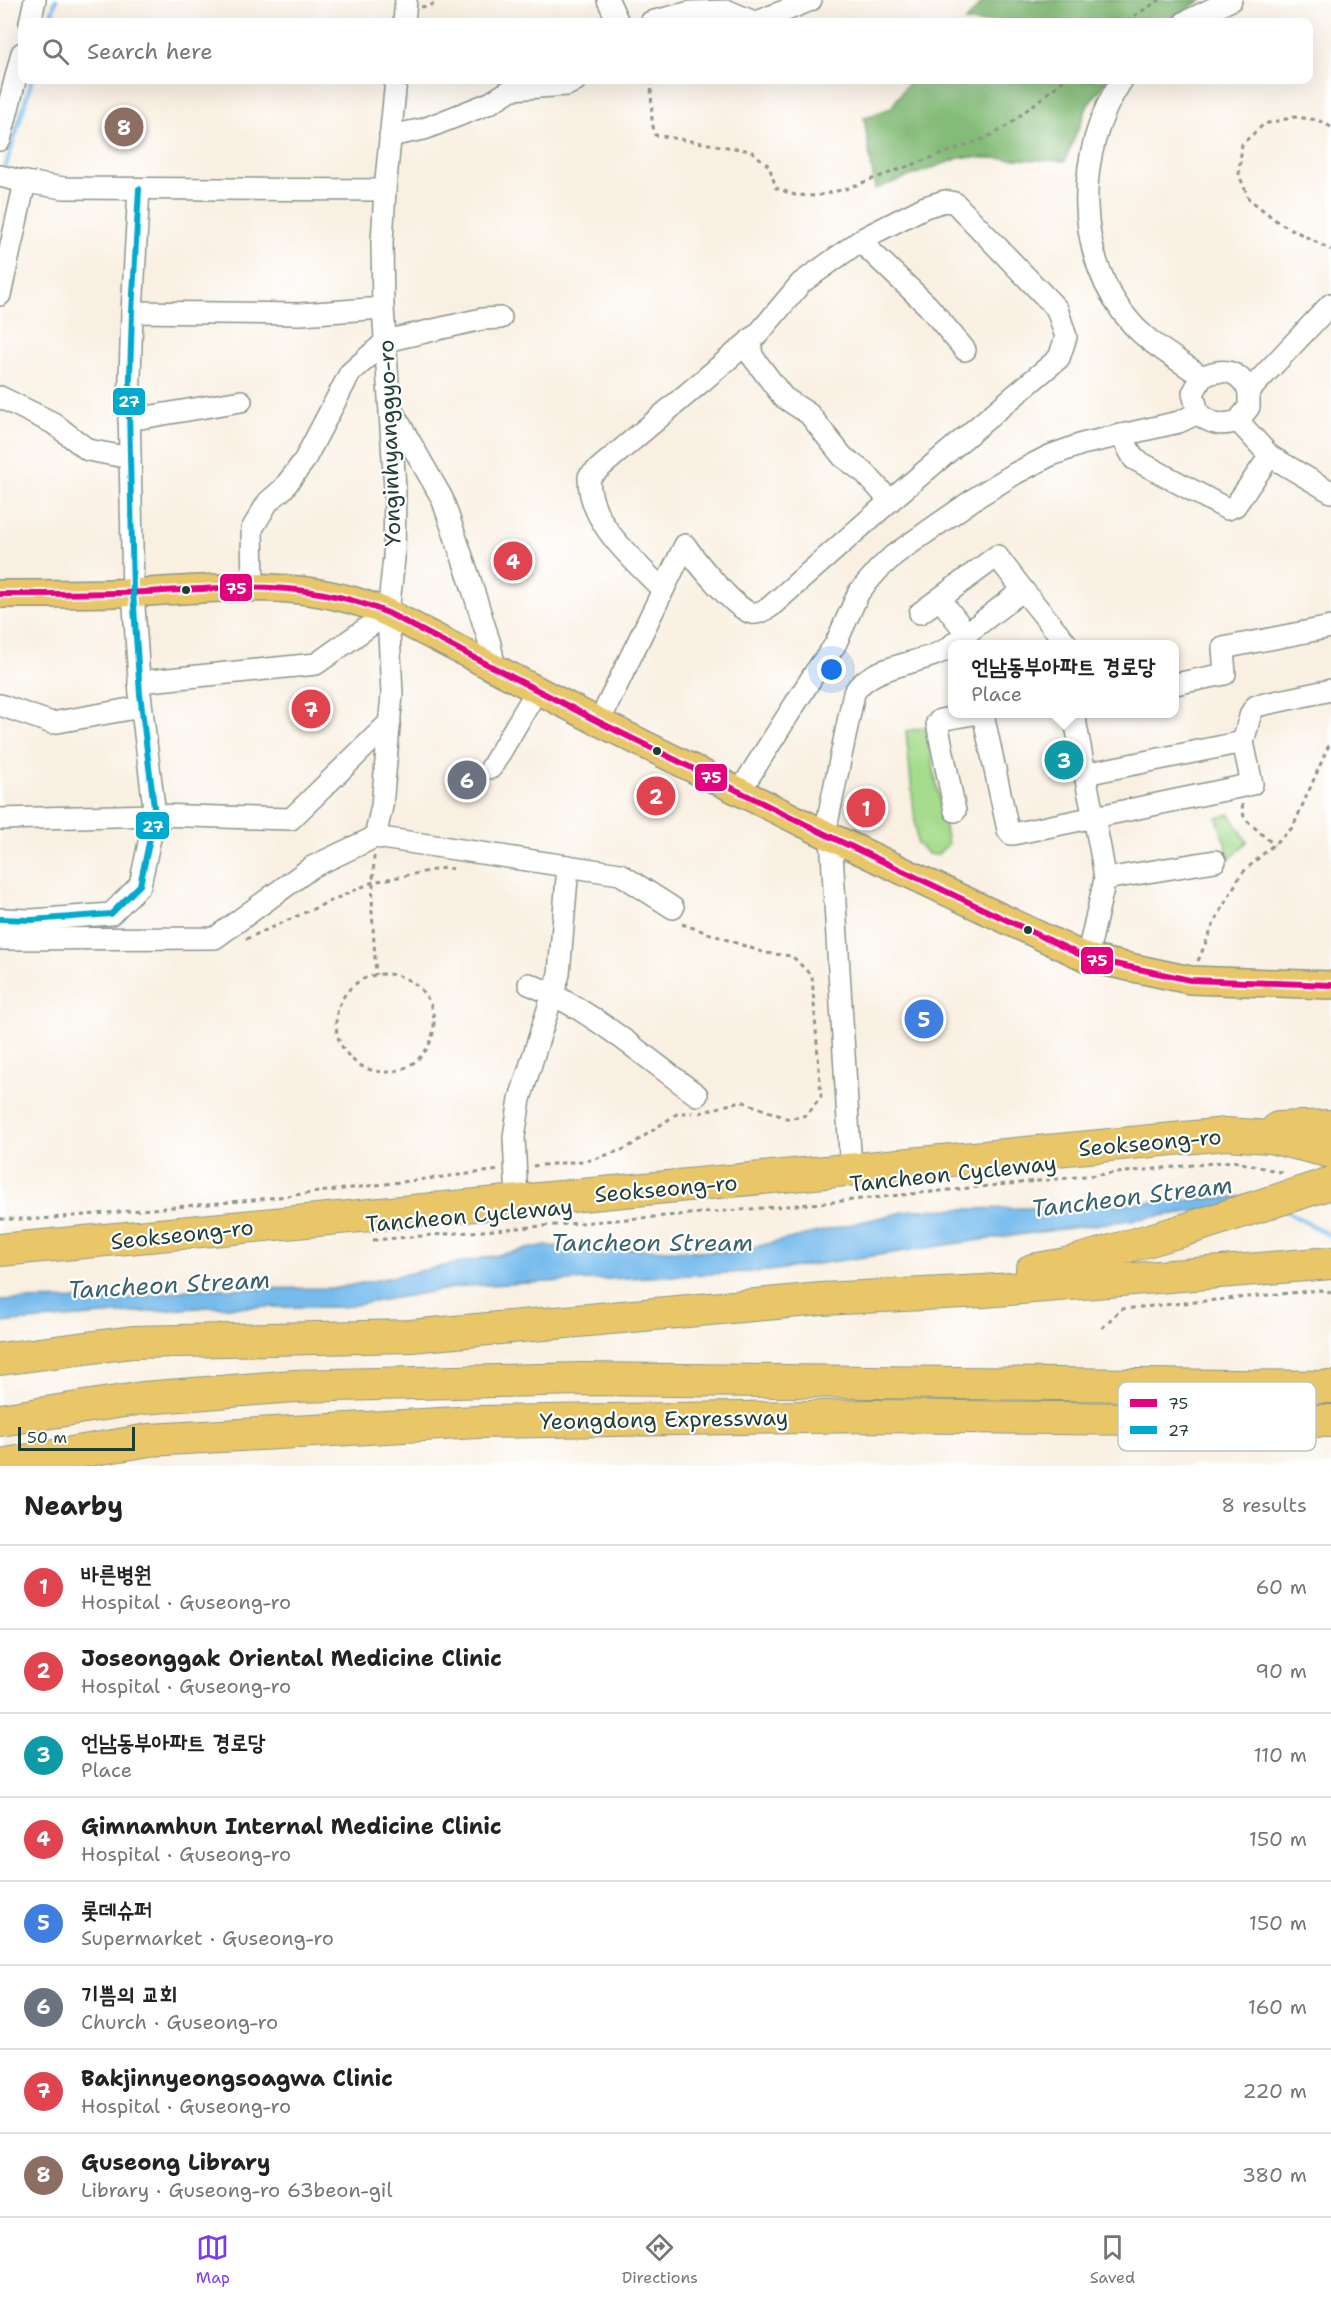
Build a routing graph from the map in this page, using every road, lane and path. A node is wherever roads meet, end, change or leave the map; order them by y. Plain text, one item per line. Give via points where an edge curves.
1 (35, 0) edge
2 (406, 0) edge
3 (608, 0) edge
4 (1160, 0) edge
5 (1231, 0) edge
6 (800, 1) edge
7 (31, 18) edge
8 (404, 18) edge
9 (616, 18) edge
10 (667, 18) edge
11 (745, 18) edge
12 (764, 18) edge
13 (1132, 18) edge
14 (1193, 18) edge
15 (14, 63) edge
16 (396, 84) edge
17 (569, 84) edge
18 (651, 84) edge
19 (1059, 84) edge
20 (1120, 84) edge
21 (1331, 127) edge
22 (390, 136) junction
23 (0, 140) edge
24 (0, 176) edge
25 (24, 182) junction
26 (139, 189) junction
27 (385, 190) junction
28 (860, 241) junction
29 (1331, 250) edge
30 (0, 295) edge
31 (1331, 304) edge
32 (383, 308) junction
33 (132, 312) junction
34 (501, 318) dead end
35 (750, 340) junction
36 (385, 342) junction
37 (965, 350) dead end
38 (1202, 377) junction
39 (1249, 391) junction
40 (0, 397) edge
41 (241, 401) dead end
42 (391, 410) junction
43 (1198, 413) junction
44 (129, 420) junction
45 (1238, 421) junction
46 (1121, 435) junction
47 (1270, 456) junction
48 (130, 458) junction
49 (1331, 492) edge
50 (890, 501) junction
51 (253, 588) junction
52 (663, 590) junction
53 (1023, 590) junction
54 (133, 592) junction
55 (0, 594) edge
56 (940, 598) junction
57 (388, 613) junction
58 (920, 613) dead end
59 (1331, 627) edge
60 (958, 640) edge
61 (959, 640) edge
62 (1063, 640) edge
63 (948, 647) edge
64 (495, 669) junction
65 (139, 682) junction
66 (1179, 683) edge
67 (537, 690) junction
68 (1331, 690) edge
69 (0, 705) edge
70 (141, 707) junction
71 (951, 718) edge
72 (984, 718) edge
73 (1075, 718) edge
74 (390, 722) junction
75 (599, 722) junction
76 (1243, 742) junction
77 (1331, 745) edge
78 (491, 768) dead end
79 (1085, 774) junction
80 (1239, 787) junction
81 (740, 791) junction
82 (954, 811) dead end
83 (155, 815) junction
84 (1093, 817) junction
85 (0, 819) edge
86 (828, 835) junction
87 (375, 837) junction
88 (1274, 845) junction
89 (1215, 861) dead end
90 (568, 866) junction
91 (1105, 879) junction
92 (673, 908) dead end
93 (0, 919) edge
94 (0, 939) edge
95 (1087, 958) junction
96 (376, 975) junction
97 (1190, 980) junction
98 (530, 984) dead end
99 (1331, 985) edge
100 (553, 993) junction
101 (697, 1095) dead end
102 (1331, 1126) edge
103 (1226, 1134) junction
104 (1331, 1152) edge
105 (851, 1170) junction
106 (1287, 1173) dead end
107 (1331, 1184) edge
108 (517, 1202) junction
109 (369, 1240) dead end
110 (0, 1251) edge
111 (1322, 1264) edge
112 (1331, 1293) edge
113 (821, 1299) junction
114 (1102, 1328) dead end
115 (0, 1359) edge
116 (1118, 1384) edge
117 (1316, 1386) edge
118 (1331, 1386) edge
119 (1118, 1419) edge
120 (0, 1420) edge
121 (1316, 1421) edge
122 (1331, 1421) edge
123 (0, 1465) edge

1 - 7 street
2 - 8 street
3 - 9 street
4 - 13 path
5 - 14 street
6 - 12 street
10 - 11 street via 692,12 728,11
15 - 23 street
16 - 22 street, Yonginhyanggyo-ro
17 - 22 street via 512,89 490,103 424,129
18 - 19 path via 656,135 751,151 769,166 776,188 795,195 816,196 986,138
20 - 38 street via 1104,113 1088,177 1088,226 1094,254 1104,282 1132,324
21 - 29 path via 1318,120 1295,117 1264,124 1242,144 1239,174 1249,199 1278,222
22 - 27 street, Yonginhyanggyo-ro
24 - 25 street
25 - 26 street via 64,188
25 - 30 street
26 - 27 street
26 - 33 street
27 - 32 street, Yonginhyanggyo-ro
28 - 35 street via 801,283
28 - 37 street via 928,306
28 - 50 street via 925,207 945,201 955,203 1057,309 1066,337 1059,358
31 - 39 street
32 - 33 street via 301,314
32 - 36 street, Yonginhyanggyo-ro
33 - 44 street
34 - 36 street
35 - 50 street via 752,356 783,397 809,414 843,457 865,473
35 - 52 street via 589,477 588,493 605,527
36 - 42 street, Yonginhyanggyo-ro
36 - 51 street via 350,373 304,461 268,502 252,529
38 - 39 street via 1219,370 1229,371 1238,375
38 - 43 street via 1193,393
39 - 45 street via 1249,407
40 - 48 street via 53,423 88,450
41 - 44 street
42 - 57 street, Yonginhyanggyo-ro via 394,558
42 - 64 street via 442,498
43 - 45 street via 1216,424
43 - 46 street via 1179,422
44 - 48 street
45 - 47 street
46 - 47 street via 1134,459 1227,509 1235,506
46 - 81 street via 1082,444 1016,473 894,555 860,592 835,645
47 - 49 street
48 - 54 street
50 - 52 street via 770,607 758,613 749,613 738,605 700,568 685,545
51 - 54 main road
51 - 57 main road via 332,594
52 - 75 street
53 - 56 street via 997,556
53 - 61 street
53 - 62 street
54 - 55 main road
54 - 65 street
56 - 58 street
56 - 60 street
57 - 64 main road
57 - 65 street via 316,664
57 - 74 street, Yonginhyanggyo-ro
59 - 66 street via 1223,648 1225,674
63 - 86 street via 933,657 870,676 854,693
64 - 67 main road
65 - 70 street
67 - 75 main road
67 - 78 street
68 - 76 street via 1256,706
69 - 70 street via 52,723
70 - 83 street
71 - 82 street via 937,723
72 - 84 street via 1009,833
73 - 79 street
74 - 83 street via 291,819
74 - 87 street, Yonginhyanggyo-ro
75 - 81 main road
76 - 79 street
76 - 80 street via 1252,784
77 - 88 path via 1293,827
79 - 84 street
80 - 84 street
80 - 88 path via 1244,818
81 - 86 main road
83 - 85 street
83 - 93 street via 140,885 111,914
84 - 91 street
86 - 95 main road
86 - 105 street
87 - 90 street
87 - 94 street via 312,867 215,938
87 - 96 path via 372,911
88 - 97 path via 1240,874
89 - 91 street
90 - 92 street via 620,874
90 - 100 street via 559,974
91 - 95 street
95 - 97 main road
96 - 96 path via 408,980 431,1005 432,1038 413,1064 399,1071 383,1073 360,1066 343,1050 337,1035 339,1004 360,981
97 - 99 main road
98 - 100 street
100 - 101 street
100 - 108 street via 520,1099 514,1137
102 - 103 highway
103 - 104 highway, Seokseong-ro via 1270,1137
103 - 105 highway, Seokseong-ro
105 - 108 highway, Seokseong-ro
106 - 109 path, Tancheon Cycleway via 1233,1161 823,1203
107 - 113 highway, bridge via 1066,1264 987,1277 896,1281
108 - 110 highway, Seokseong-ro
111 - 113 highway via 984,1291
112 - 114 path via 1321,1290 1121,1309
113 - 115 highway via 411,1336 133,1342
116 - 120 highway, Yeongdong Expressway via 582,1379 295,1386 144,1398
117 - 118 highway, Yeongdong Expressway
119 - 123 highway, Yeongdong Expressway via 874,1416 477,1422 149,1440
121 - 122 highway, Yeongdong Expressway

